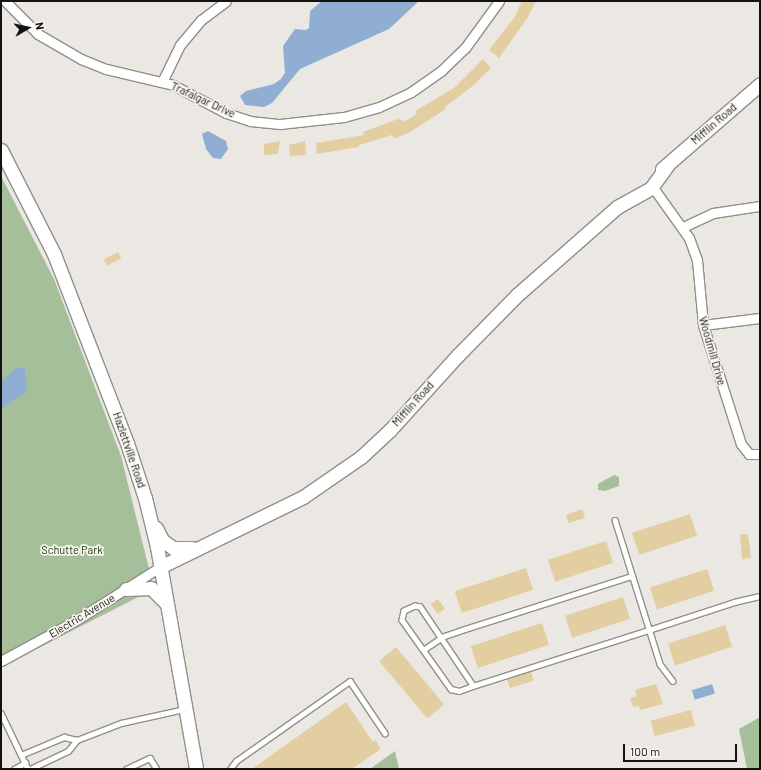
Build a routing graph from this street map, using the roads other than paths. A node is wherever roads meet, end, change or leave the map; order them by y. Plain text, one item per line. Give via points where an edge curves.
1 (5, 1) edge
2 (210, 1) edge
3 (226, 1) edge
4 (499, 1) edge
5 (217, 8) junction
6 (162, 82) junction
7 (760, 84) edge
8 (1, 150) edge
9 (650, 187) junction
10 (760, 206) edge
11 (683, 227) junction
12 (760, 318) edge
13 (703, 325) junction
14 (760, 454) edge
15 (150, 518) junction
16 (615, 520) dead end
17 (204, 545) junction
18 (160, 567) junction
19 (631, 576) junction
20 (126, 589) junction
21 (760, 596) edge
22 (166, 604) junction
23 (649, 630) junction
24 (442, 637) junction
25 (423, 650) junction
26 (1, 661) edge
27 (673, 681) dead end
28 (473, 686) junction
29 (184, 709) junction
30 (1, 713) edge
31 (385, 733) dead end
32 (76, 740) junction
33 (21, 755) junction
34 (25, 763) junction
35 (231, 768) edge
36 (14, 769) edge
37 (29, 769) edge
38 (126, 769) edge
39 (157, 769) edge
40 (196, 769) edge

1 - 6 street, Trafalgar Drive via 38,34 81,59 106,69
2 - 5 street
3 - 5 street
4 - 6 street, Trafalgar Drive via 465,48 424,84 385,105 344,117 296,124 250,120 226,113 182,89
5 - 6 street via 201,20 180,45
7 - 9 main road, Mifflin Road via 668,165
8 - 15 main road, Hazlettville Road via 64,279 127,443
9 - 11 street, Woodmill Drive
9 - 17 main road, Mifflin Road via 617,207 517,295 390,430 361,456 303,496
10 - 11 street via 712,213
11 - 13 street, Woodmill Drive via 697,260
12 - 13 street
13 - 14 street, Woodmill Drive via 741,444 749,454
15 - 17 main road via 162,540 173,548 183,550
15 - 18 main road, Hazlettville Road
16 - 19 lane
17 - 18 main road, Mifflin Road
18 - 20 street, Electric Avenue
18 - 22 main road, Hazlettville Road
19 - 23 lane
19 - 24 lane
20 - 22 main road via 151,588
20 - 26 street, Electric Avenue via 55,633
21 - 23 lane
22 - 29 main road, Hazlettville Road
23 - 27 lane via 660,664
23 - 28 lane
24 - 25 lane
24 - 25 lane via 420,607 408,607 402,620
24 - 28 lane
25 - 28 lane via 451,689 459,691
29 - 32 lane via 121,722
29 - 40 main road, Hazlettville Road
30 - 33 lane
31 - 35 lane via 350,681
32 - 33 lane via 64,737
32 - 37 lane via 68,751
33 - 34 lane
34 - 36 lane
34 - 37 lane
38 - 39 lane via 150,758

